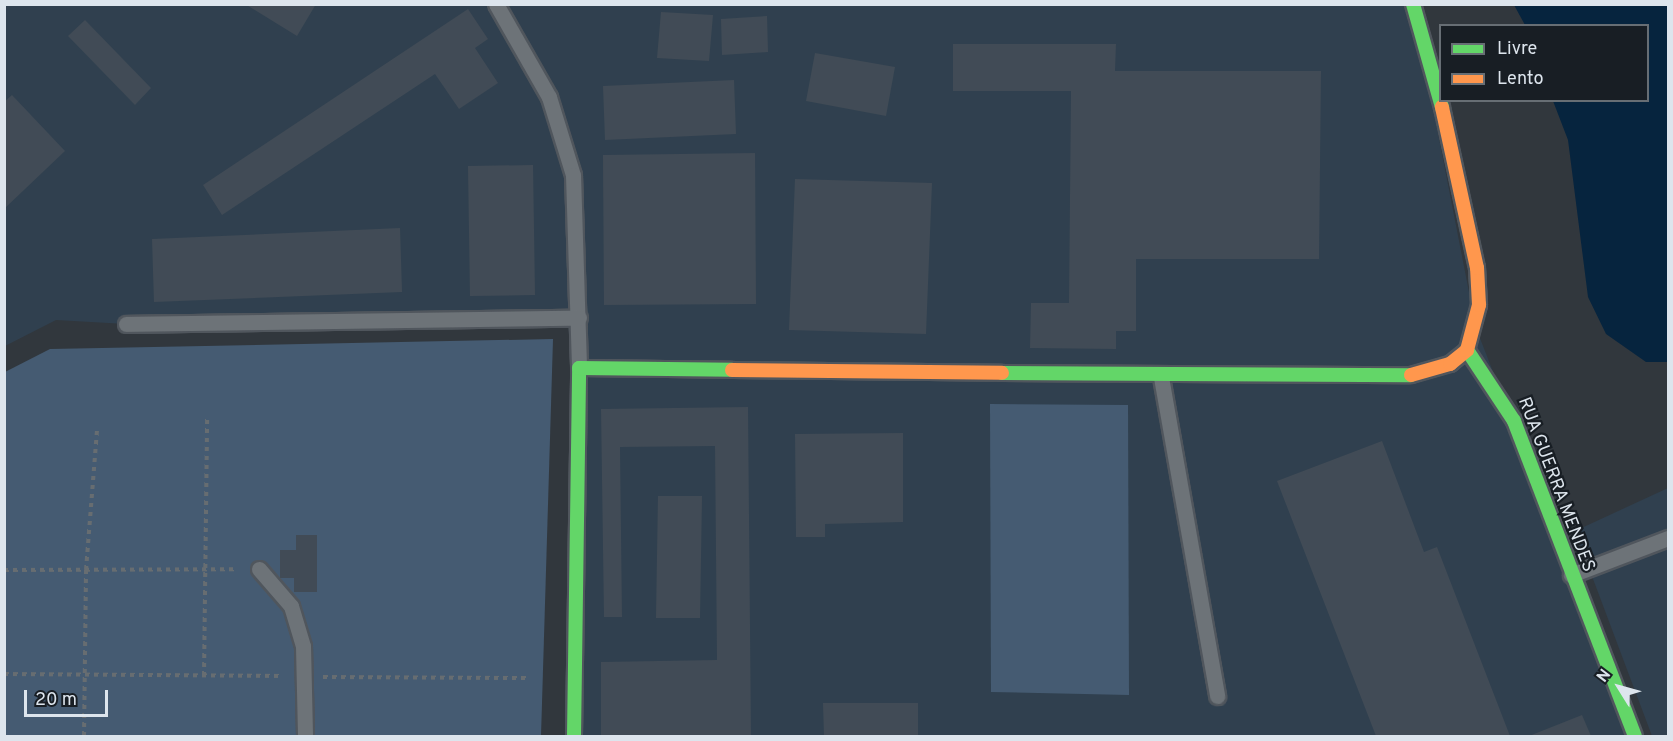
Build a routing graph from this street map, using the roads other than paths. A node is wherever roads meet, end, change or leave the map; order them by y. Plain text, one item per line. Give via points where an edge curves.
1 (496, 4) edge
2 (1413, 4) edge
3 (1439, 96) edge
4 (1440, 102) edge
5 (579, 318) junction
6 (126, 324) dead end
7 (1467, 350) junction
8 (579, 368) junction
9 (1161, 377) junction
10 (1668, 538) edge
11 (259, 569) road end
12 (1571, 575) junction
13 (1218, 696) dead end
14 (306, 736) edge
15 (574, 736) edge
16 (1635, 736) edge

1 - 5 lane via 524,46 562,129 573,175
2 - 3 street
4 - 7 street via 1477,267 1479,304
5 - 6 lane
5 - 8 lane
7 - 9 street via 1450,364 1404,377
7 - 12 street, RUA GUERRA MENDES via 1514,421
8 - 9 street
8 - 15 street
9 - 13 lane
10 - 12 lane
11 - 14 lane via 291,606 303,646
12 - 16 street, RUA GUERRA MENDES

